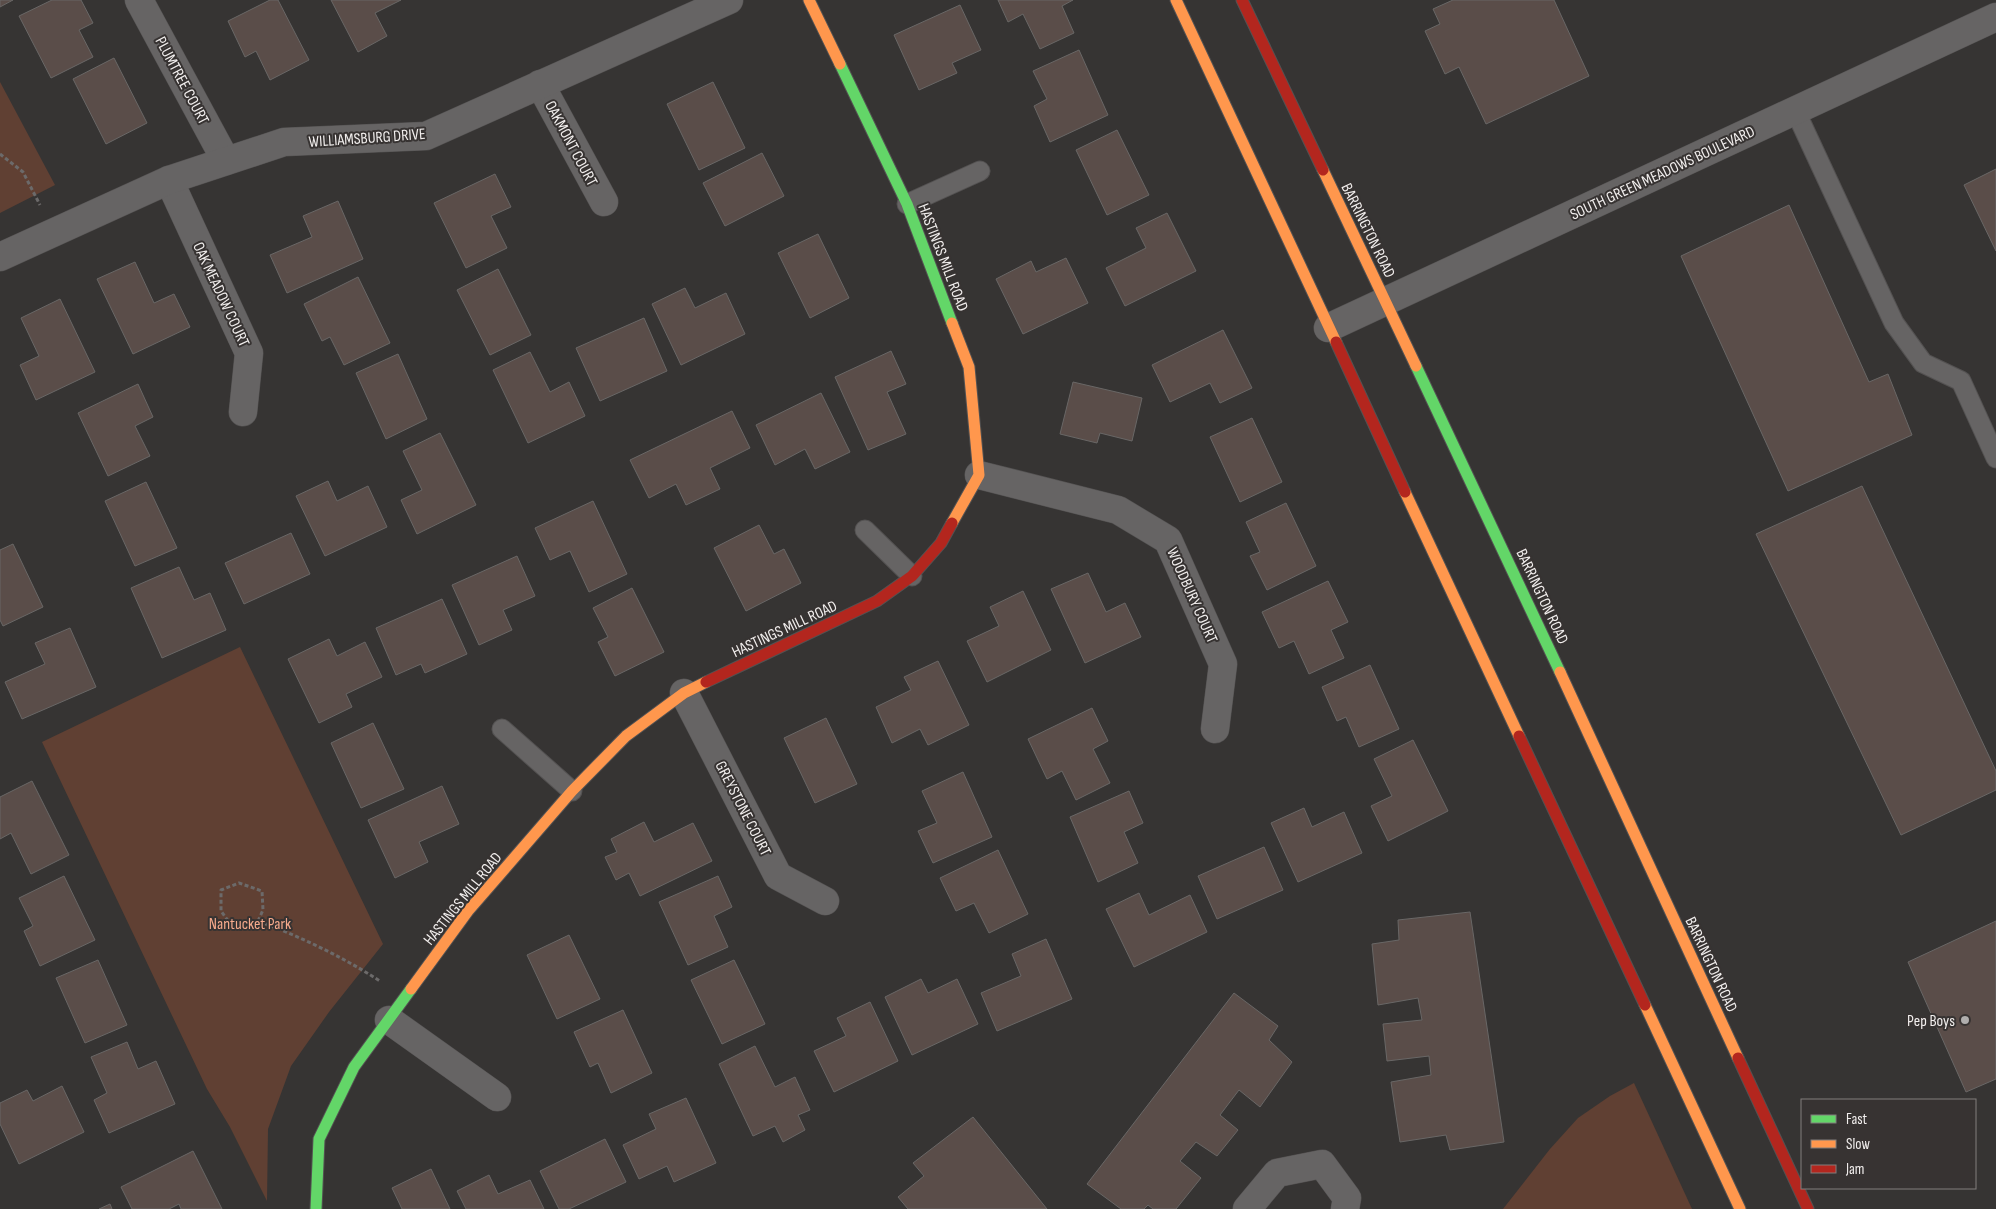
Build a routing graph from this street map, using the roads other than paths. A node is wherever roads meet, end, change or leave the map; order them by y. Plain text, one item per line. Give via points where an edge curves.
1 (140, 0) edge
2 (728, 0) edge
3 (809, 0) edge
4 (1176, 0) edge
5 (1242, 0) edge
6 (1996, 17) edge
7 (540, 84) junction
8 (1795, 110) junction
9 (226, 161) junction
10 (980, 171) dead end
11 (169, 180) junction
12 (604, 202) dead end
13 (907, 204) junction
14 (0, 257) edge
15 (1385, 301) junction
16 (1328, 328) junction
17 (243, 412) dead end
18 (1996, 458) edge
19 (979, 475) junction
20 (865, 530) dead end
21 (912, 576) junction
22 (684, 693) junction
23 (502, 729) dead end
24 (1215, 729) dead end
25 (572, 792) junction
26 (825, 901) dead end
27 (389, 1020) junction
28 (497, 1097) dead end
29 (316, 1209) edge
30 (1248, 1209) edge
31 (1345, 1209) edge
32 (1740, 1209) edge
33 (1808, 1209) edge

1 - 9 street, PLUMTREE COURT
2 - 7 street, WILLIAMSBURG DRIVE
3 - 13 main road, HASTINGS MILL ROAD
4 - 16 main road
5 - 15 main road, BARRINGTON ROAD
6 - 8 street, SOUTH GREEN MEADOWS BOULEVARD
7 - 9 street, WILLIAMSBURG DRIVE via 426,136 284,142
7 - 12 street, OAKMONT COURT
8 - 15 street, SOUTH GREEN MEADOWS BOULEVARD
8 - 18 lane via 1894,323 1924,363 1961,382
9 - 11 street, WILLIAMSBURG DRIVE
10 - 13 lane
11 - 14 street, WILLIAMSBURG DRIVE
11 - 17 street, OAK MEADOW COURT via 249,353
13 - 19 main road, HASTINGS MILL ROAD via 969,367
15 - 16 street, SOUTH GREEN MEADOWS BOULEVARD
15 - 33 main road, BARRINGTON ROAD
16 - 32 main road
19 - 21 main road, HASTINGS MILL ROAD via 941,543
19 - 24 street, WOODBURY COURT via 1118,510 1168,540 1223,664
20 - 21 lane
21 - 22 main road, HASTINGS MILL ROAD via 877,601
22 - 25 main road, HASTINGS MILL ROAD via 626,736
22 - 26 street, GREYSTONE COURT via 778,876
23 - 25 lane
25 - 27 main road, HASTINGS MILL ROAD via 468,911
27 - 28 street
27 - 29 main road, HASTINGS MILL ROAD via 354,1067 319,1139
30 - 31 street via 1277,1173 1322,1164 1347,1198

